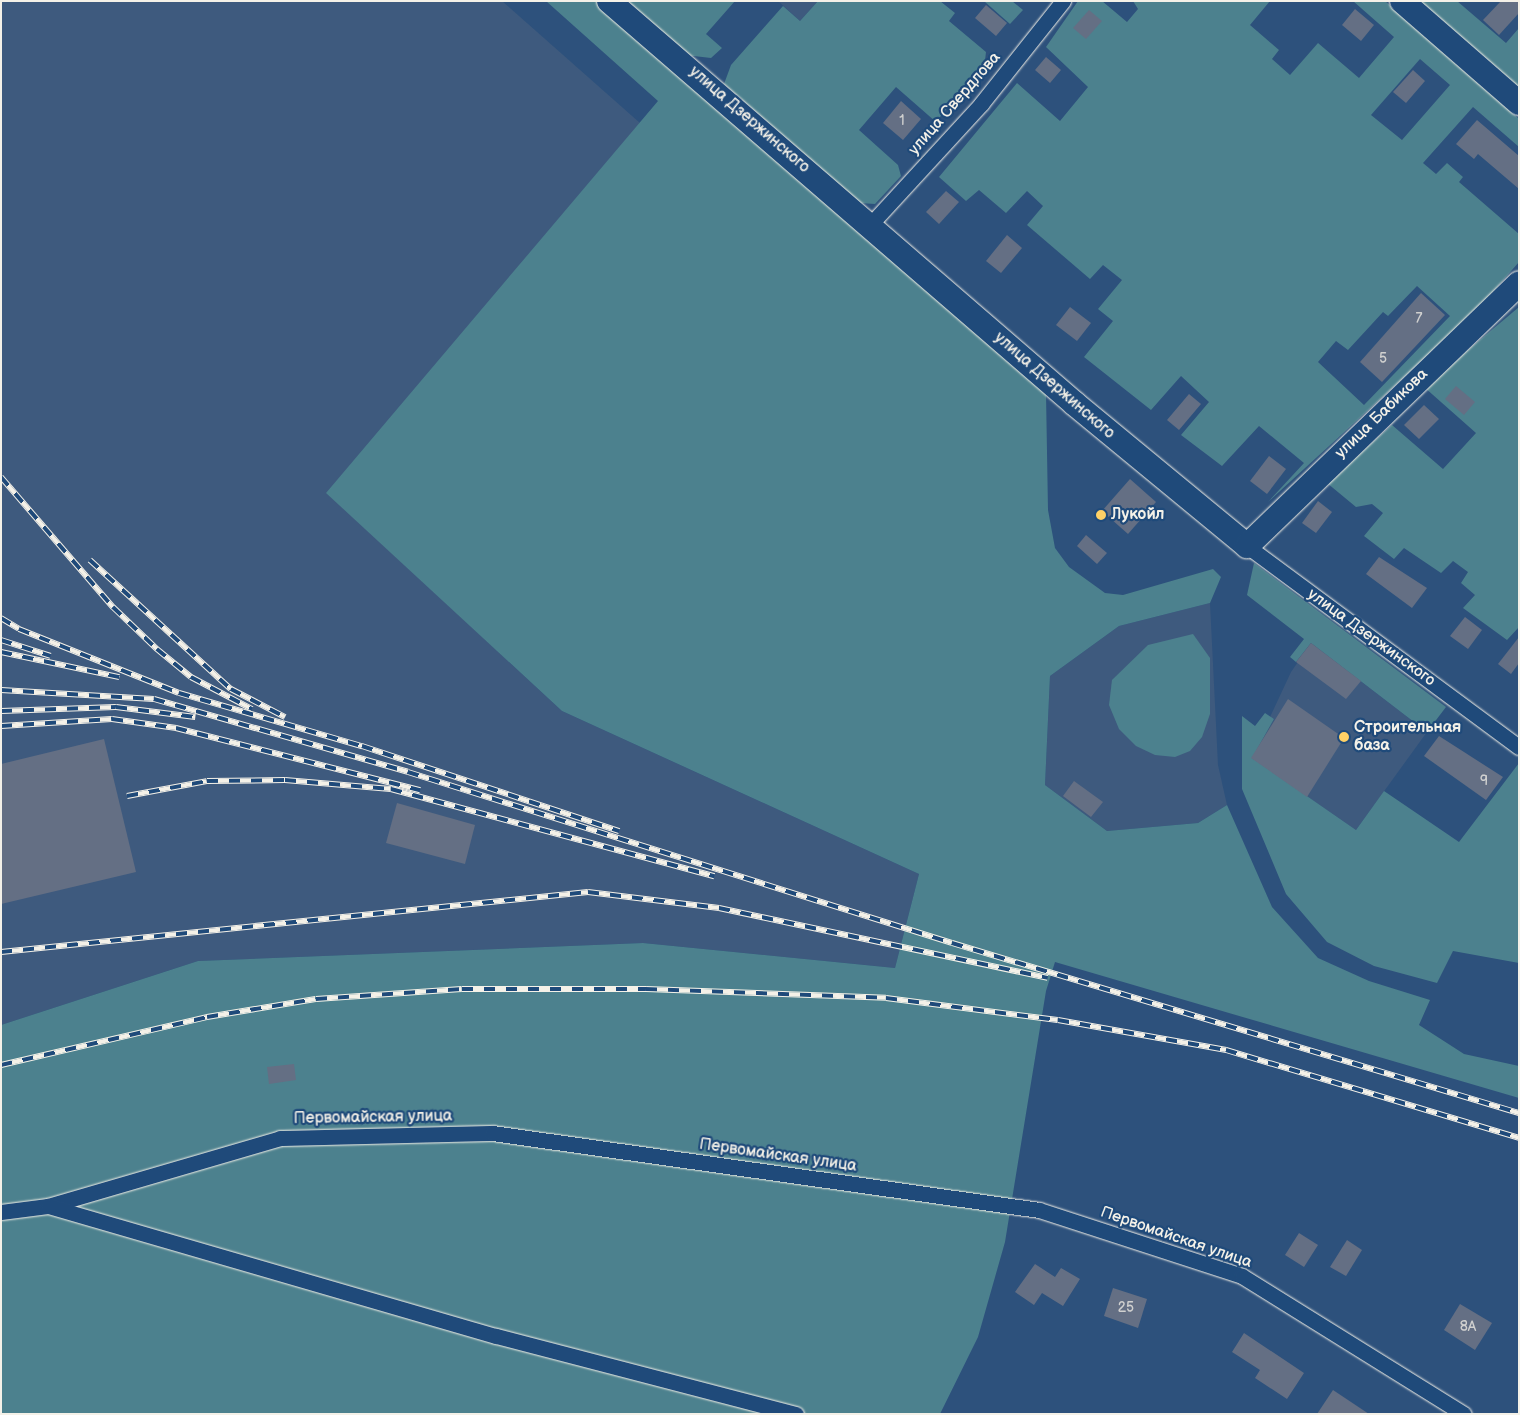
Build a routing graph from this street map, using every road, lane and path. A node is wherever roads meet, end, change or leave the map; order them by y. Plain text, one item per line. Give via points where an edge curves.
1 (609, 1) edge
2 (1064, 1) edge
3 (1402, 1) edge
4 (1519, 103) edge
5 (870, 226) junction
6 (1519, 283) edge
7 (1247, 546) junction
8 (1519, 747) edge
9 (48, 1206) junction
10 (1, 1212) edge
11 (796, 1414) edge
12 (1464, 1414) edge

1 - 5 main road, улица Дзержинского
2 - 5 street, улица Свердлова via 981,104
3 - 4 main road
5 - 7 main road, улица Дзержинского
6 - 7 main road, улица Бабикова
7 - 8 street, улица Дзержинского
9 - 10 street
9 - 11 street via 496,1336
9 - 12 street, Первомайская улица via 280,1138 492,1133 1039,1210 1242,1276

